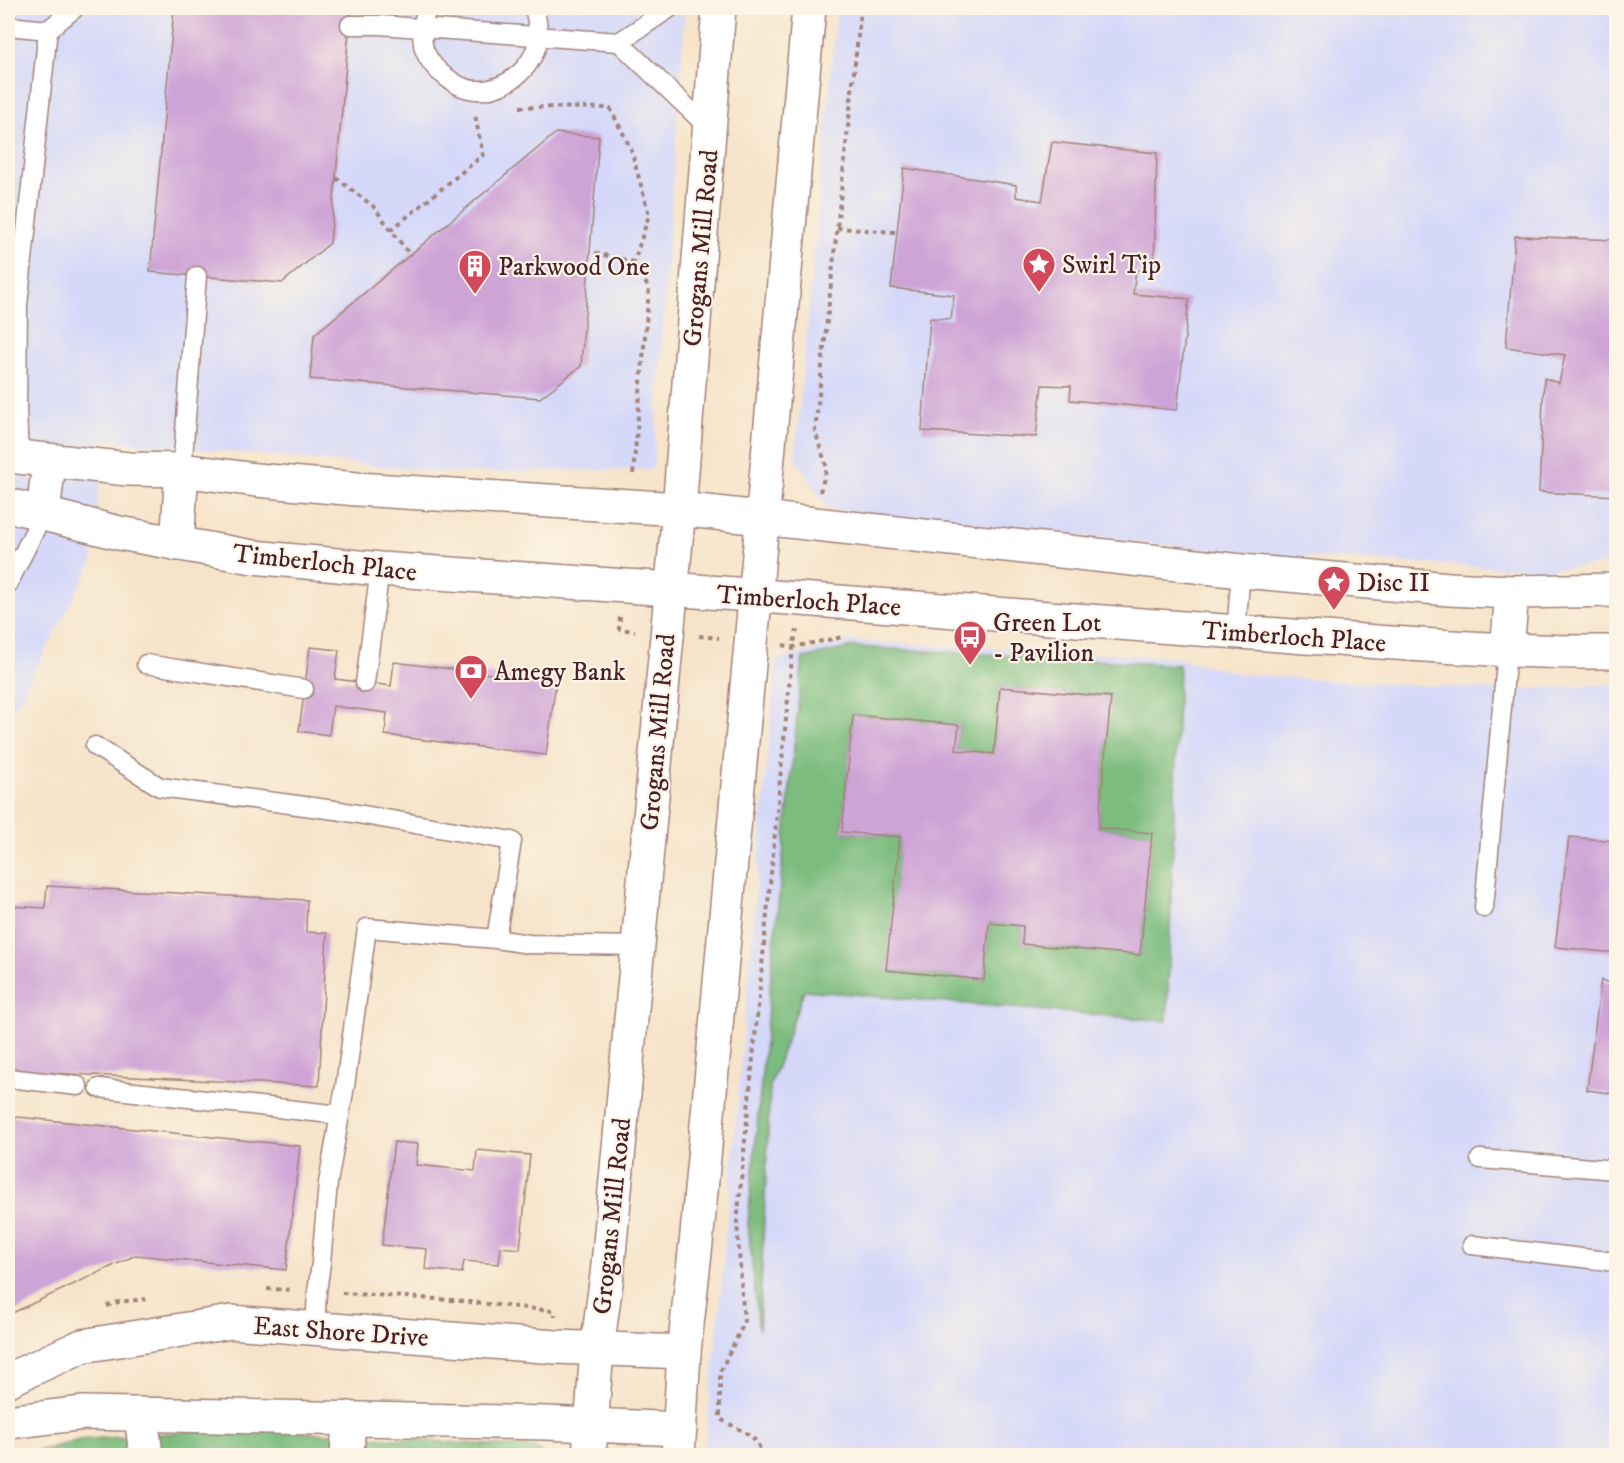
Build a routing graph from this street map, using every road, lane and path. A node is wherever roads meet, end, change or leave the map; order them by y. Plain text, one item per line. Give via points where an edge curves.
1 (75, 8) edge
2 (426, 8) edge
3 (534, 8) edge
4 (670, 8) edge
5 (719, 8) edge
6 (809, 8) edge
7 (861, 8) edge
8 (350, 25) dead end
9 (8, 26) edge
10 (422, 28) junction
11 (48, 30) junction
12 (539, 36) junction
13 (619, 42) junction
14 (499, 87) junction
15 (469, 88) junction
16 (710, 129) junction
17 (336, 178) dead end
18 (837, 228) junction
19 (392, 230) junction
20 (895, 232) dead end
21 (410, 255) dead end
22 (634, 262) dead end
23 (197, 276) dead end
24 (25, 457) edge
25 (182, 470) junction
26 (8, 504) edge
27 (679, 509) junction
28 (43, 514) junction
29 (763, 518) junction
30 (814, 524) junction
31 (177, 544) junction
32 (380, 569) junction
33 (1241, 571) junction
34 (8, 584) edge
35 (670, 589) junction
36 (1617, 590) edge
37 (1512, 592) junction
38 (755, 595) junction
39 (804, 599) junction
40 (1236, 632) junction
41 (1507, 651) junction
42 (1617, 652) edge
43 (146, 664) dead end
44 (365, 683) dead end
45 (304, 689) dead end
46 (95, 746) dead end
47 (1484, 908) dead end
48 (496, 939) junction
49 (637, 945) junction
50 (8, 1078) edge
51 (78, 1086) dead end
52 (99, 1088) dead end
53 (340, 1114) junction
54 (1480, 1158) dead end
55 (1617, 1170) edge
56 (1472, 1245) dead end
57 (1617, 1262) edge
58 (315, 1329) junction
59 (597, 1349) junction
60 (684, 1352) junction
61 (8, 1380) edge
62 (141, 1414) junction
63 (349, 1418) junction
64 (8, 1422) edge
65 (590, 1440) edge
66 (679, 1442) edge
67 (146, 1455) edge
68 (347, 1455) edge
69 (765, 1455) edge

1 - 11 lane
2 - 10 lane
3 - 12 lane
4 - 13 lane
5 - 16 street, Grogans Mill Road
6 - 29 street
7 - 18 path
8 - 10 lane
9 - 11 lane
10 - 12 lane
10 - 15 lane via 424,49 436,70 459,86
11 - 24 lane via 18,304 17,410
12 - 13 lane
12 - 14 lane via 527,67
13 - 16 lane
14 - 15 lane
14 - 22 path via 514,106 610,108 631,149 649,215
15 - 19 path via 483,155
16 - 27 street, Grogans Mill Road
17 - 19 path via 373,206
18 - 20 path
18 - 30 path via 815,431 827,468
19 - 21 path
23 - 25 lane
24 - 25 street via 128,469
24 - 26 street
24 - 28 street
25 - 27 street via 357,489
25 - 31 street
26 - 28 street, Timberloch Place
27 - 29 street
27 - 35 street, Grogans Mill Road
28 - 31 street, Timberloch Place
28 - 34 lane
29 - 30 street
29 - 38 street
30 - 33 street
31 - 32 street, Timberloch Place via 253,557
32 - 35 street, Timberloch Place
32 - 44 lane
33 - 37 street
33 - 40 lane
35 - 38 street, Timberloch Place
35 - 49 street, Grogans Mill Road
36 - 37 street
37 - 41 street
38 - 39 street, Timberloch Place
38 - 60 street
39 - 40 street, Timberloch Place
39 - 69 path via 793,647 737,1223 744,1323 720,1372 720,1419 752,1436
40 - 41 street, Timberloch Place
41 - 42 street, Timberloch Place
41 - 47 lane
43 - 45 lane
46 - 48 lane via 160,787 335,810 512,841
48 - 49 lane via 529,944
48 - 53 lane via 368,928
49 - 59 street, Grogans Mill Road
50 - 51 lane
52 - 53 lane
53 - 58 lane via 328,1183
54 - 55 lane
56 - 57 lane
58 - 59 street, East Shore Drive
58 - 61 street, East Shore Drive via 231,1322 82,1346
59 - 60 street, East Shore Drive
59 - 65 street, Grogans Mill Road
60 - 66 street
62 - 63 street
62 - 64 street via 84,1413
62 - 67 street
63 - 65 street via 546,1422
63 - 68 street
65 - 66 street

